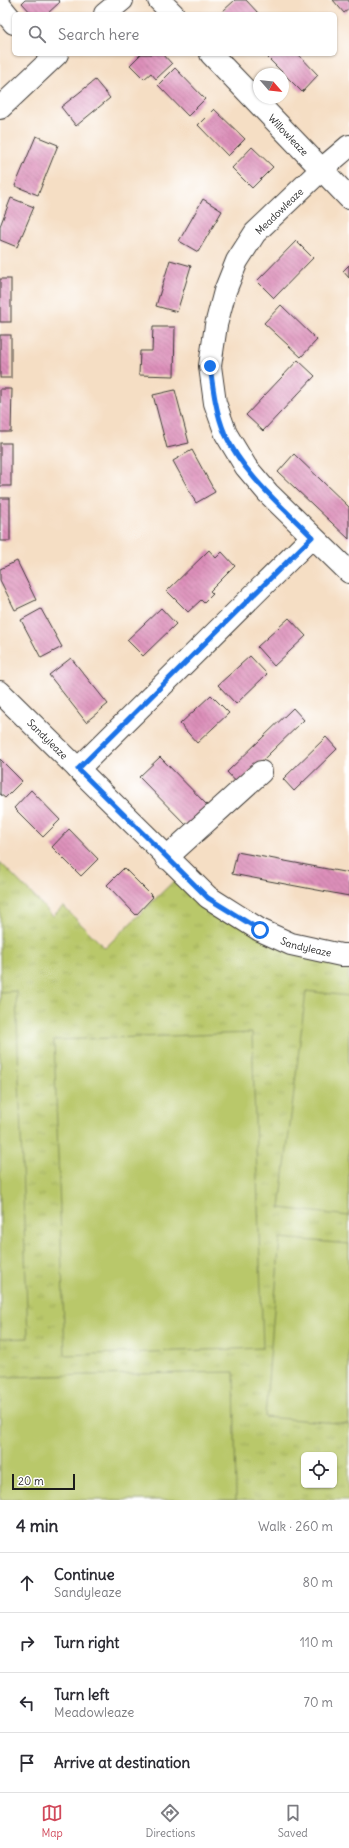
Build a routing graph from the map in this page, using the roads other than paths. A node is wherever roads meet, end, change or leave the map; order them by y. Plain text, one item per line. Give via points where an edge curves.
1 (122, 0) edge
2 (159, 0) edge
3 (0, 6) edge
4 (107, 12) edge
5 (171, 12) edge
6 (12, 21) edge
7 (213, 56) edge
8 (47, 57) edge
9 (0, 108) edge
10 (349, 146) edge
11 (322, 169) junction
12 (349, 198) edge
13 (312, 537) junction
14 (349, 572) edge
15 (0, 692) edge
16 (78, 769) junction
17 (261, 772) dead end
18 (166, 858) junction
19 (349, 955) edge

1 - 4 street
2 - 5 street
3 - 6 street
7 - 11 street, Willowleaze
8 - 9 street
10 - 11 street, Meadowleaze
11 - 12 street, Willowleaze
11 - 13 street, Meadowleaze via 255,233 237,261 225,291 216,325 210,366 215,403 226,434 246,467
13 - 14 street, Meadowleaze
13 - 16 street
15 - 16 street, Sandyleaze
16 - 18 street, Sandyleaze
17 - 18 street
18 - 19 street, Sandyleaze via 208,898 260,930 291,944

